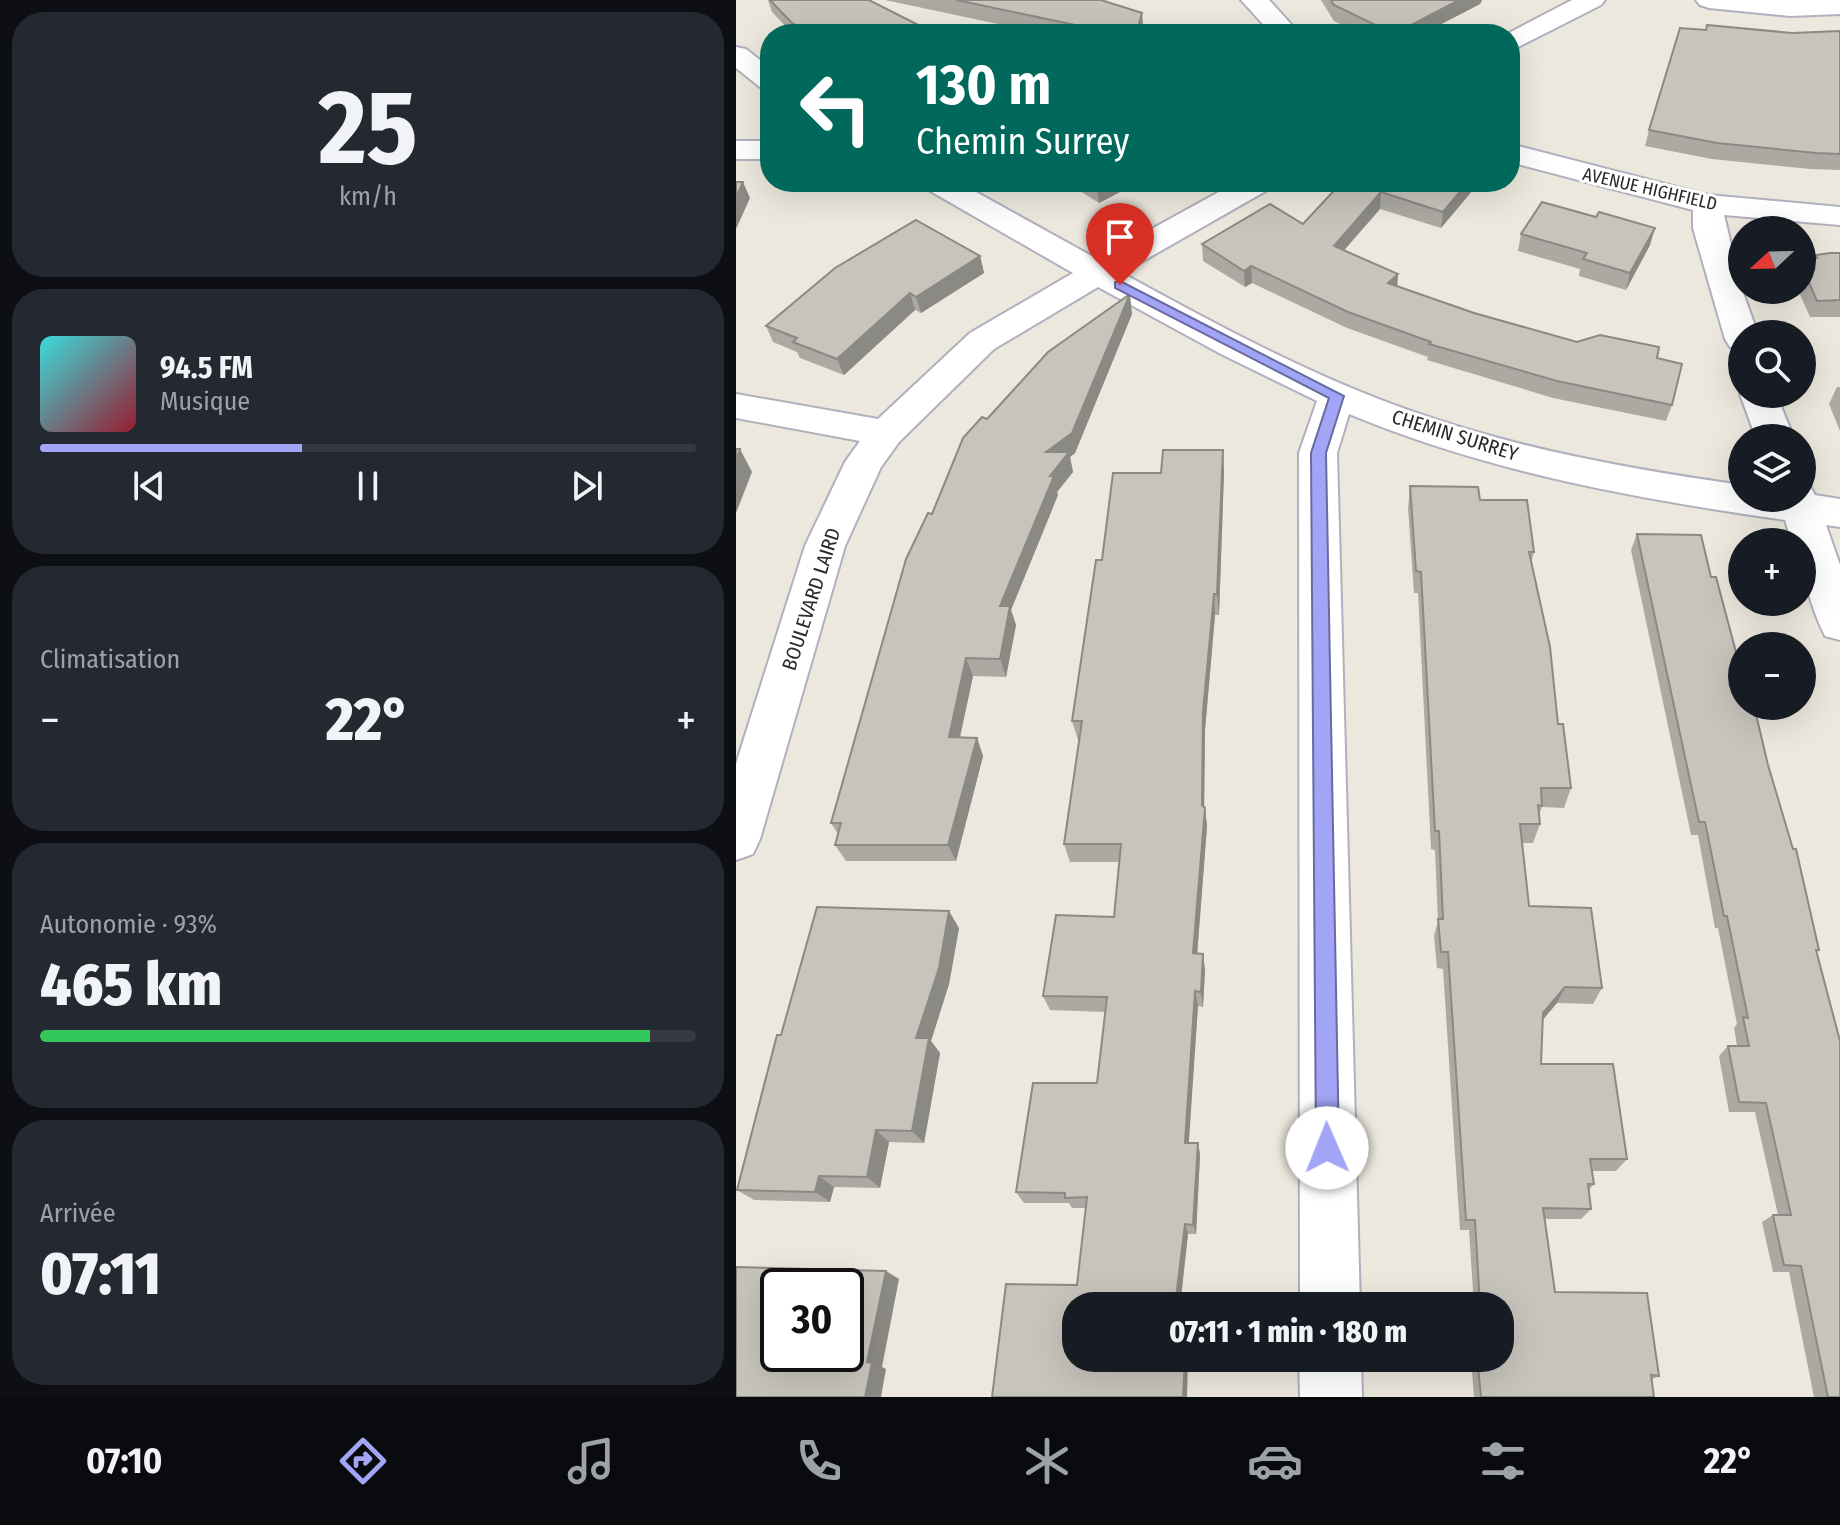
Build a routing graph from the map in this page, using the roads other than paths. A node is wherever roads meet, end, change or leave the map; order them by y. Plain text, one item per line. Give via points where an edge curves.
1 (1254, 0) edge
2 (1588, 0) edge
3 (1709, 0) edge
4 (1840, 6) edge
5 (1277, 24) edge
6 (1520, 37) edge
7 (736, 55) edge
8 (760, 73) edge
9 (736, 150) edge
10 (760, 150) edge
11 (1520, 156) edge
12 (954, 192) edge
13 (1242, 192) edge
14 (1708, 204) junction
15 (1840, 216) edge
16 (1097, 273) junction
17 (1736, 320) edge
18 (1337, 396) junction
19 (736, 406) edge
20 (886, 433) junction
21 (1728, 493) edge
22 (1816, 507) edge
23 (1802, 512) edge
24 (1840, 513) edge
25 (1840, 624) edge
26 (736, 839) edge
27 (1330, 1292) edge
28 (1330, 1372) edge
29 (1331, 1397) edge

1 - 5 street
2 - 6 street
3 - 4 street via 1790,8
7 - 8 street
9 - 10 street
11 - 14 street, AVENUE HIGHFIELD
12 - 16 street, CHEMIN SURREY
13 - 16 street, BOULEVARD LAIRD
14 - 15 street, AVENUE HIGHFIELD
14 - 17 street via 1709,228
16 - 18 street, CHEMIN SURREY
16 - 20 street, BOULEVARD LAIRD via 982,341
18 - 21 street, CHEMIN SURREY via 1440,434 1572,470
18 - 27 street via 1318,453
19 - 20 street
20 - 26 street, BOULEVARD LAIRD via 864,462 825,546
22 - 24 street, CHEMIN SURREY
23 - 25 street
28 - 29 street

